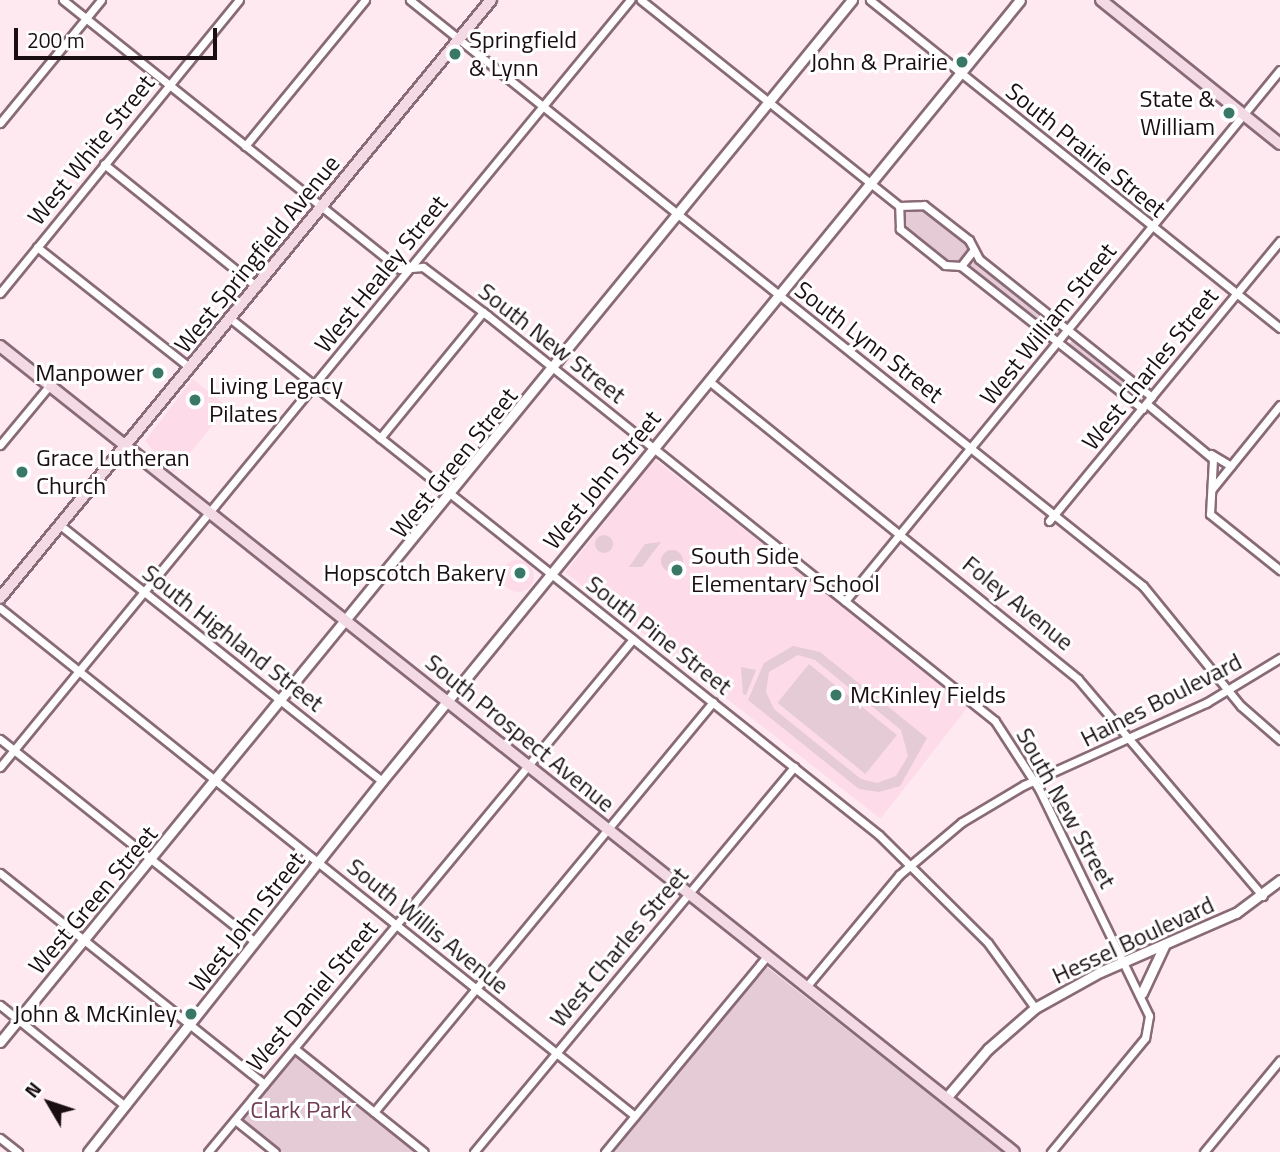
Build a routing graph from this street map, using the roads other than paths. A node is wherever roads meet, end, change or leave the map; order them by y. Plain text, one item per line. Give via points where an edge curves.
1 (63, 0) edge
2 (101, 0) edge
3 (239, 0) edge
4 (365, 0) edge
5 (410, 0) edge
6 (491, 0) edge
7 (631, 0) edge
8 (641, 0) edge
9 (852, 0) edge
10 (870, 0) edge
11 (1020, 0) edge
12 (1101, 0) edge
13 (86, 18) junction
14 (460, 39) junction
15 (1280, 70) edge
16 (960, 73) junction
17 (169, 85) junction
18 (769, 102) junction
19 (543, 107) junction
20 (1243, 115) junction
21 (0, 123) edge
22 (1280, 144) edge
23 (245, 146) junction
24 (104, 164) junction
25 (870, 183) junction
26 (323, 206) junction
27 (899, 206) junction
28 (680, 214) junction
29 (1152, 227) junction
30 (1280, 241) edge
31 (37, 247) junction
32 (972, 252) junction
33 (961, 266) junction
34 (411, 267) junction
35 (257, 287) junction
36 (0, 293) edge
37 (1237, 294) junction
38 (779, 295) junction
39 (483, 312) junction
40 (231, 319) junction
41 (1280, 328) edge
42 (1068, 331) junction
43 (1059, 342) junction
44 (0, 346) edge
45 (190, 368) junction
46 (556, 369) junction
47 (709, 381) junction
48 (49, 386) junction
49 (314, 386) junction
50 (1147, 403) junction
51 (1280, 405) edge
52 (380, 438) junction
53 (0, 445) edge
54 (127, 446) junction
55 (653, 448) junction
56 (972, 448) junction
57 (1205, 450) junction
58 (1231, 466) junction
59 (1207, 494) junction
60 (454, 495) junction
61 (211, 513) junction
62 (1056, 514) junction
63 (1049, 521) dead end
64 (60, 525) junction
65 (901, 533) junction
66 (1280, 556) edge
67 (1277, 567) edge
68 (550, 573) junction
69 (145, 592) junction
70 (0, 598) edge
71 (845, 601) junction
72 (0, 608) edge
73 (348, 623) junction
74 (633, 639) junction
75 (1280, 658) edge
76 (79, 671) junction
77 (1228, 691) junction
78 (446, 701) junction
79 (283, 702) junction
80 (713, 702) junction
81 (0, 739) edge
82 (1131, 740) junction
83 (1280, 740) edge
84 (14, 750) junction
85 (0, 766) edge
86 (528, 766) junction
87 (794, 767) junction
88 (1034, 780) junction
89 (217, 781) junction
90 (382, 781) junction
91 (608, 830) junction
92 (151, 860) junction
93 (318, 863) junction
94 (908, 865) junction
95 (0, 873) edge
96 (1280, 880) edge
97 (688, 894) junction
98 (1263, 896) junction
99 (396, 925) junction
100 (84, 940) junction
101 (255, 942) junction
102 (1165, 944) junction
103 (767, 956) junction
104 (1126, 960) junction
105 (806, 987) junction
106 (476, 989) junction
107 (1142, 992) junction
108 (0, 1005) edge
109 (1035, 1009) junction
110 (18, 1020) junction
111 (190, 1025) junction
112 (0, 1042) edge
113 (294, 1048) junction
114 (556, 1053) junction
115 (1280, 1060) edge
116 (264, 1084) junction
117 (946, 1098) junction
118 (125, 1105) junction
119 (374, 1112) junction
120 (635, 1116) junction
121 (235, 1120) junction
122 (0, 1138) edge
123 (18, 1152) edge
124 (88, 1152) edge
125 (208, 1152) edge
126 (275, 1152) edge
127 (424, 1152) edge
128 (474, 1152) edge
129 (606, 1152) edge
130 (1014, 1152) edge
131 (1051, 1152) edge
132 (1204, 1152) edge

1 - 13 street, South New Street
2 - 13 street
3 - 17 street, West White Street
4 - 23 street
5 - 14 street, South Lynn Street
6 - 14 main road, West Springfield Avenue
7 - 19 street, West Healey Street
8 - 18 street
9 - 18 street, West Green Street
10 - 16 street, South Prairie Street
11 - 16 street, West John Street
12 - 20 main road
13 - 17 street, South New Street
13 - 21 street
14 - 19 street, South Lynn Street
14 - 26 main road, West Springfield Avenue
15 - 20 street, West William Street
16 - 25 street, West John Street
16 - 29 street, South Prairie Street
17 - 23 street, South New Street
17 - 24 street, West White Street
18 - 25 street
18 - 28 street, West Green Street
19 - 28 street, South Lynn Street
19 - 34 street, West Healey Street
20 - 22 main road
20 - 29 street, West William Street
23 - 26 street, South New Street
24 - 31 street, West White Street
24 - 35 street
25 - 27 street
25 - 38 street, West John Street
26 - 34 street, South New Street via 400,270
26 - 35 main road, West Springfield Avenue
27 - 32 street via 921,203 968,240
27 - 33 street via 900,229 945,265
28 - 38 street, South Lynn Street
28 - 46 street, West Green Street
29 - 37 street, South Prairie Street
29 - 42 street, West William Street
30 - 37 street, West Charles Street
31 - 36 street, West White Street
31 - 45 street
32 - 33 street
32 - 42 street
33 - 43 street
34 - 39 street, South New Street via 424,267
34 - 49 street, West Healey Street
35 - 40 main road, West Springfield Avenue
37 - 41 street, South Prairie Street
37 - 50 street, West Charles Street
38 - 47 street, West John Street
38 - 56 street, South Lynn Street
39 - 46 street, South New Street
39 - 52 street
40 - 45 main road, West Springfield Avenue
40 - 49 street, South Pine Street
42 - 43 street, West William Street
42 - 50 street
43 - 50 street
43 - 56 street, West William Street
44 - 48 main road, South Prospect Avenue
45 - 54 main road, West Springfield Avenue
46 - 55 street, South New Street
46 - 60 street, West Green Street
47 - 55 street, West John Street
47 - 65 street, Foley Avenue
48 - 53 street
48 - 54 main road, South Prospect Avenue
49 - 52 street, South Pine Street
49 - 61 street, West Healey Street
50 - 57 street
50 - 62 street, West Charles Street
51 - 58 street
52 - 60 street, South Pine Street
54 - 61 main road, South Prospect Avenue
54 - 64 main road, West Springfield Avenue
55 - 68 street, West John Street
55 - 71 street, South New Street
56 - 62 street, South Lynn Street
56 - 65 street, West William Street
57 - 58 street
57 - 59 street via 1214,463
58 - 59 street
59 - 67 street via 1210,514
60 - 68 street, South Pine Street
60 - 73 street, West Green Street
61 - 69 street, West Healey Street
61 - 73 main road, South Prospect Avenue
62 - 63 street, West Charles Street
62 - 77 street, South Lynn Street via 1143,586
64 - 69 street, South Highland Street
64 - 70 main road, West Springfield Avenue
65 - 71 street, West William Street
65 - 82 street, Foley Avenue via 1059,661
66 - 67 street
68 - 74 street, South Pine Street
68 - 78 street, West John Street
69 - 76 street, West Healey Street
69 - 79 street, South Highland Street
71 - 88 street, South New Street via 986,712
72 - 76 street, South Willis Avenue
73 - 78 main road, South Prospect Avenue
73 - 79 street, West Green Street
74 - 80 street, South Pine Street
74 - 86 street, West Daniel Street
75 - 77 street, Haines Boulevard
76 - 84 street, West Healey Street
76 - 89 street, South Willis Avenue
77 - 82 street, Haines Boulevard
77 - 83 street, South Lynn Street
78 - 86 main road, South Prospect Avenue
78 - 90 street, West John Street
79 - 89 street, West Green Street
79 - 90 street, South Highland Street
80 - 87 street, South Pine Street
80 - 91 street
81 - 84 street
82 - 88 street, Haines Boulevard
82 - 98 street, Foley Avenue
84 - 85 street, West Healey Street
84 - 92 street
86 - 91 main road, South Prospect Avenue
86 - 99 street, West Daniel Street
87 - 94 street, South Pine Street
87 - 97 street, West Charles Street
88 - 94 street, Haines Boulevard via 962,822
88 - 104 street, South New Street
89 - 92 street, West Green Street
89 - 93 street, South Willis Avenue
90 - 93 street, West John Street
91 - 97 main road, South Prospect Avenue
91 - 106 street
92 - 100 street, West Green Street
92 - 101 street
93 - 99 street, South Willis Avenue
93 - 101 street, West John Street
94 - 105 street, Haines Boulevard
94 - 109 street, South Pine Street via 988,943
95 - 100 street
96 - 98 street, Hessel Boulevard
97 - 103 main road, South Prospect Avenue
97 - 114 street, West Charles Street
98 - 102 street, Hessel Boulevard
99 - 106 street, South Willis Avenue
99 - 113 street, West Daniel Street
100 - 110 street, West Green Street
100 - 111 street
101 - 111 street, West John Street
102 - 104 street, Hessel Boulevard
102 - 107 street
103 - 105 main road, South Prospect Avenue
103 - 120 street
104 - 107 street, South New Street
104 - 109 street, Hessel Boulevard
105 - 117 main road, South Prospect Avenue
106 - 114 street, South Willis Avenue
106 - 119 street
107 - 131 street, South New Street via 1149,1016 1144,1038
108 - 110 street
109 - 117 street, Hessel Boulevard via 988,1049
110 - 112 street, West Green Street
110 - 118 street
111 - 116 street
111 - 118 street, West John Street
113 - 116 street, West Daniel Street
113 - 119 street
114 - 120 street, South Willis Avenue
114 - 128 street, West Charles Street
115 - 132 street
116 - 121 street, West Daniel Street
117 - 130 main road, South Prospect Avenue
118 - 124 street, West John Street
119 - 127 street
120 - 129 street
121 - 125 street, West Daniel Street
121 - 126 street
122 - 123 street

